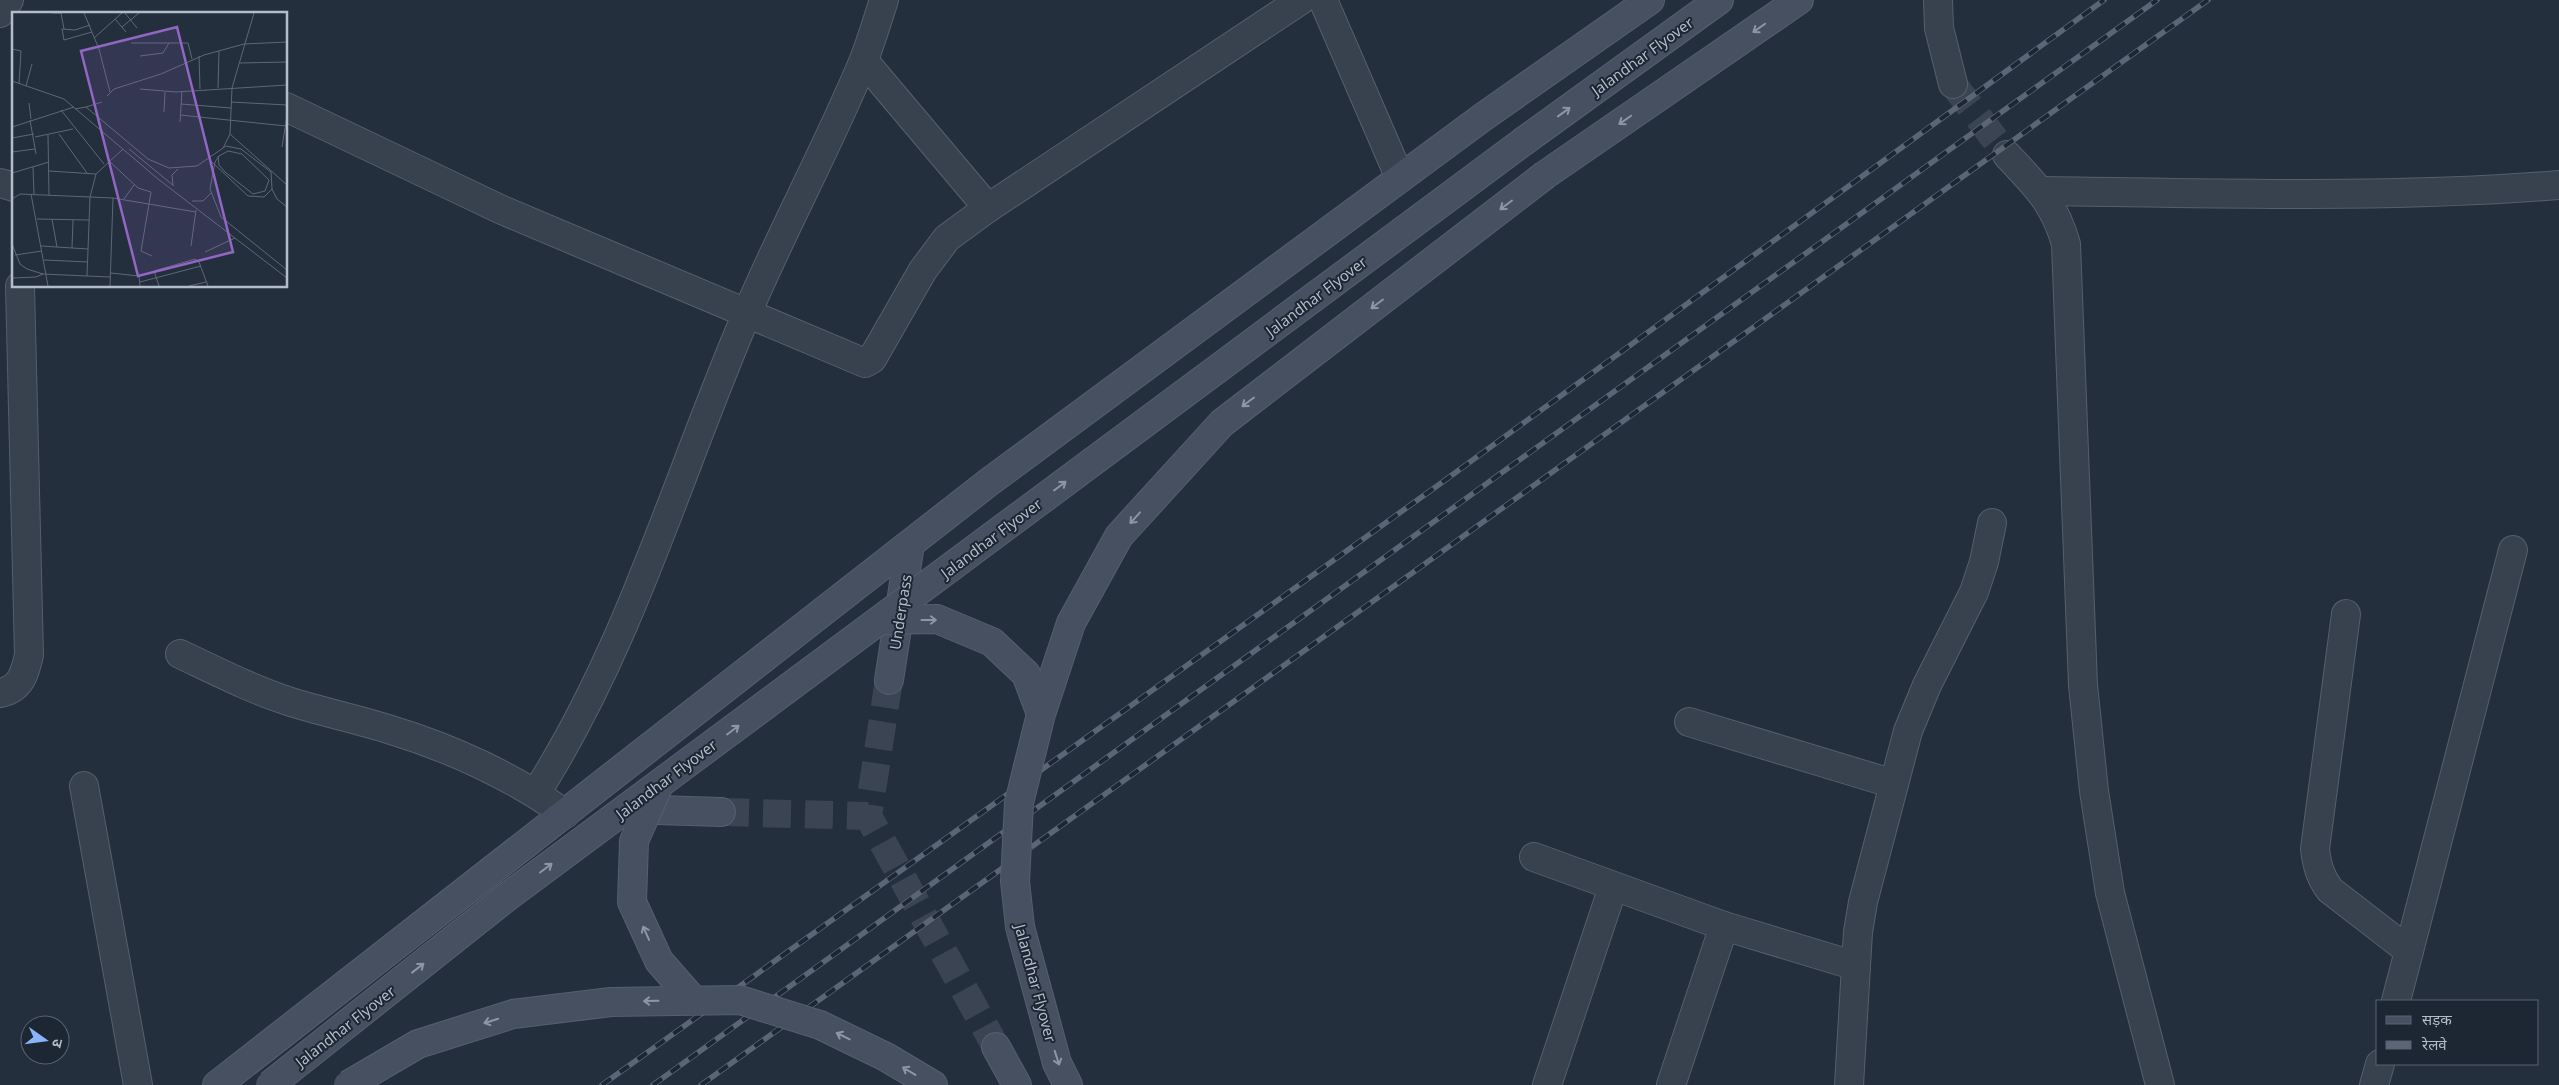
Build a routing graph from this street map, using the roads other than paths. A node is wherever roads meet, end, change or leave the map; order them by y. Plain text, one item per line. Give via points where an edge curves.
1 (9, 0) edge
2 (884, 0) edge
3 (1300, 0) edge
4 (1323, 0) edge
5 (1650, 0) edge
6 (1719, 0) edge
7 (1799, 0) edge
8 (1938, 0) edge
9 (0, 13) edge
10 (864, 61) junction
11 (1953, 84) tunnel mouth
12 (288, 108) edge
13 (2007, 155) tunnel mouth
14 (1400, 178) junction
15 (2559, 185) edge
16 (2042, 191) junction
17 (988, 208) junction
18 (20, 288) edge
19 (748, 312) junction
20 (1992, 523) dead end
21 (910, 544) junction
22 (2513, 550) dead end
23 (2346, 614) dead end
24 (880, 620) junction
25 (180, 654) dead end
26 (889, 680) tunnel mouth
27 (0, 694) edge
28 (1041, 714) junction
29 (1689, 722) dead end
30 (660, 784) junction
31 (1894, 784) junction
32 (84, 786) dead end
33 (536, 793) junction
34 (568, 811) junction
35 (721, 812) tunnel mouth
36 (1534, 857) dead end
37 (1613, 887) junction
38 (1724, 926) junction
39 (2409, 951) junction
40 (1856, 966) junction
41 (2396, 1000) edge
42 (694, 1001) junction
43 (996, 1047) tunnel mouth
44 (2380, 1065) edge
45 (138, 1085) edge
46 (217, 1085) edge
47 (270, 1085) edge
48 (348, 1085) edge
49 (932, 1085) edge
50 (1017, 1085) edge
51 (1068, 1085) edge
52 (1547, 1085) edge
53 (1671, 1085) edge
54 (1849, 1085) edge
55 (2160, 1085) edge
56 (2374, 1085) edge

1 - 9 street
2 - 10 street
3 - 17 street
4 - 14 street
5 - 14 main road
24 -> 6 main road, Jalandhar Flyover, bridge via 1524,140
7 -> 28 main road, Jalandhar Flyover, bridge via 1545,175 1222,422 1119,536 1071,623
8 - 11 street via 1939,28
10 - 17 street
10 - 19 street
12 - 19 street via 502,210
13 - 16 street
14 - 21 main road
15 - 16 street via 2350,194
16 - 55 street via 2059,218 2066,244 2083,676 2094,792 2110,893
17 - 19 street via 947,238 923,270 869,362 862,363
18 - 27 street via 29,655 20,682
19 - 33 street via 623,628 580,718
20 - 31 street via 1974,592 1927,685 1908,732
21 - 26 main road, Underpass
21 - 34 main road
22 - 39 street
23 - 39 street via 2315,849 2317,866 2330,890
24 -> 28 main road, bridge via 938,620 992,642 1026,674
30 -> 24 main road, Jalandhar Flyover, bridge
25 - 33 street via 288,701 392,730 442,748
28 -> 51 main road, Jalandhar Flyover, bridge via 1019,803 1015,881 1020,927 1057,1063
29 - 31 street
42 -> 30 main road, bridge via 659,961 632,902 634,841
47 -> 30 main road, Jalandhar Flyover, bridge via 507,898
31 - 40 street via 1863,902
32 - 45 street
33 - 34 street
34 - 35 main road
34 - 46 main road
36 - 37 street
37 - 38 street
37 - 52 street
38 - 40 street
38 - 53 street
39 - 41 street
40 - 54 street
42 -> 48 main road, bridge via 611,1002 513,1014 418,1044
49 -> 42 main road, bridge via 886,1057 820,1025 740,1000
43 - 50 main road
44 - 56 street

